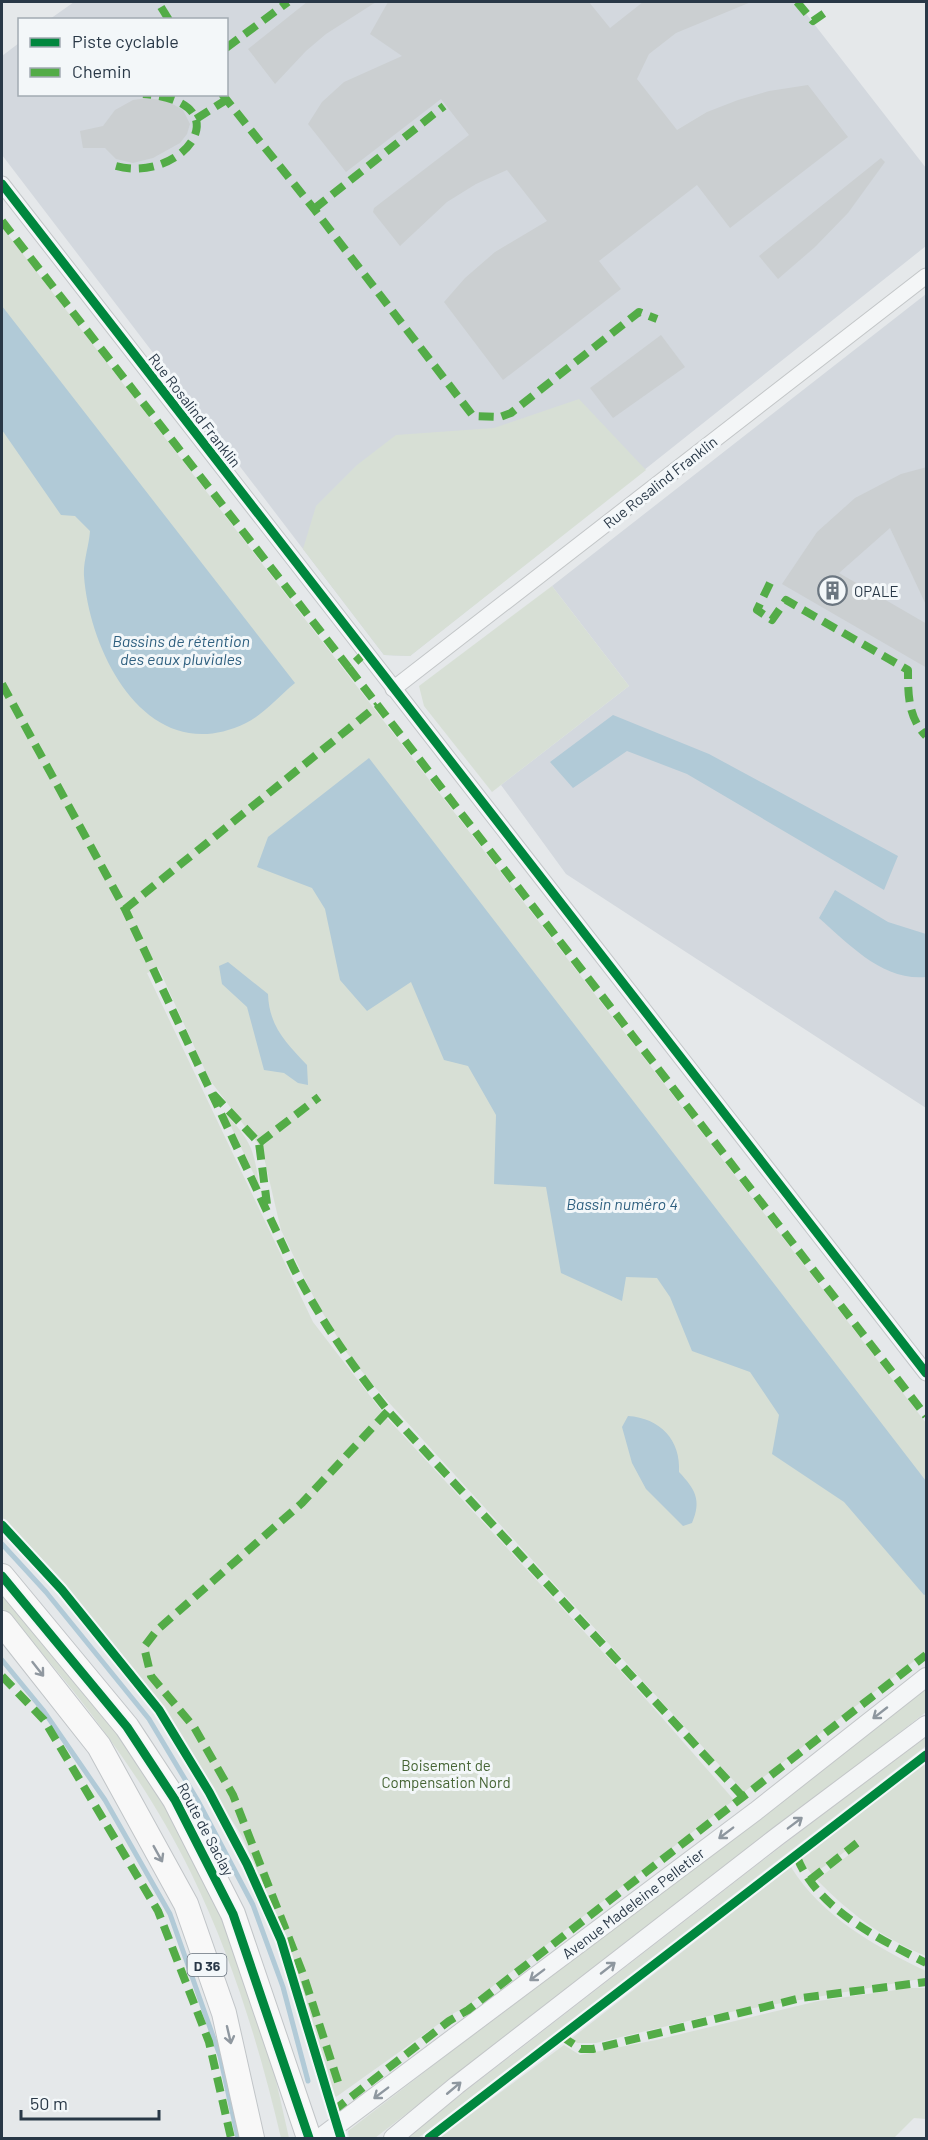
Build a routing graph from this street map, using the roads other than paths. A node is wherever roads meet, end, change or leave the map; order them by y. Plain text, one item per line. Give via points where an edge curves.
1 (2, 184) edge
2 (927, 276) edge
3 (393, 689) junction
4 (927, 1373) edge
5 (2, 1576) edge
6 (2, 1623) edge
7 (927, 1677) edge
8 (927, 1725) edge
9 (252, 2139) edge
10 (309, 2139) edge
11 (320, 2139) edge
12 (393, 2139) edge

1 - 3 street, Rue Rosalind Franklin
2 - 3 street, Rue Rosalind Franklin
3 - 4 street, Rue Rosalind Franklin
5 - 10 main road, Route de Saclay / D 36 via 127,1727 191,1828 246,1946
6 -> 9 main road, D 36 via 99,1746 186,1904 224,2013
7 -> 11 street, Avenue Madeleine Pelletier
12 -> 8 street via 778,1836

